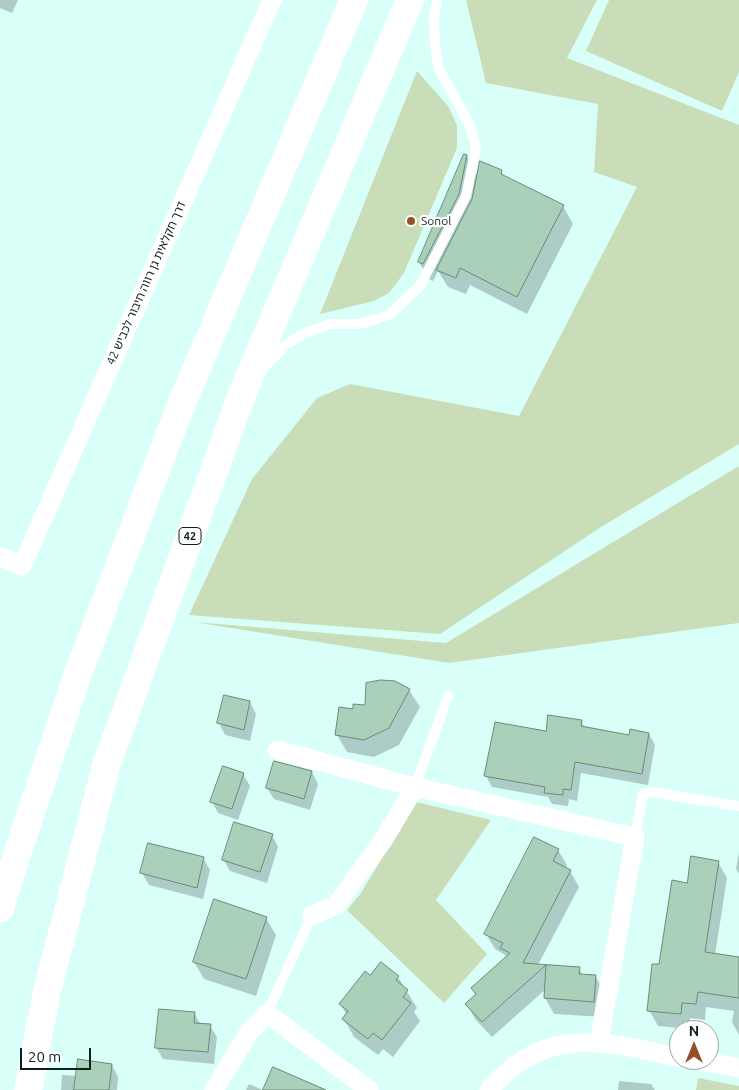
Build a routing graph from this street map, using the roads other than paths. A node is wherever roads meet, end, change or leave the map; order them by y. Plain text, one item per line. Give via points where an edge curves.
1 (272, 0) edge
2 (354, 0) edge
3 (410, 0) edge
4 (438, 0) edge
5 (244, 389) junction
6 (0, 557) edge
7 (448, 696) dead end
8 (277, 750) dead end
9 (415, 787) junction
10 (739, 806) edge
11 (635, 837) junction
12 (0, 908) edge
13 (312, 916) joint
14 (266, 1013) junction
15 (600, 1042) junction
16 (669, 1055) edge
17 (719, 1064) edge
18 (739, 1068) edge
19 (28, 1090) edge
20 (214, 1090) edge
21 (369, 1090) edge
22 (488, 1090) edge

1 - 6 street, דרך חקלאית גן רווה חיבור לכביש 42 via 22,566
2 - 12 highway via 181,405 77,676
3 - 5 highway, 42
4 - 5 lane via 434,16 438,69 470,126 476,148 466,196 420,286 389,315 360,324 330,324 305,333 285,345
5 - 19 highway, 42 via 106,766 47,990
7 - 9 lane
8 - 9 street
9 - 11 street
9 - 13 street via 382,842 335,906
10 - 11 lane via 651,792 643,794
11 - 15 street
13 - 14 lane
14 - 20 street via 248,1034
14 - 21 street
15 - 16 street
15 - 22 street via 563,1044 542,1050 522,1060
17 - 18 street

